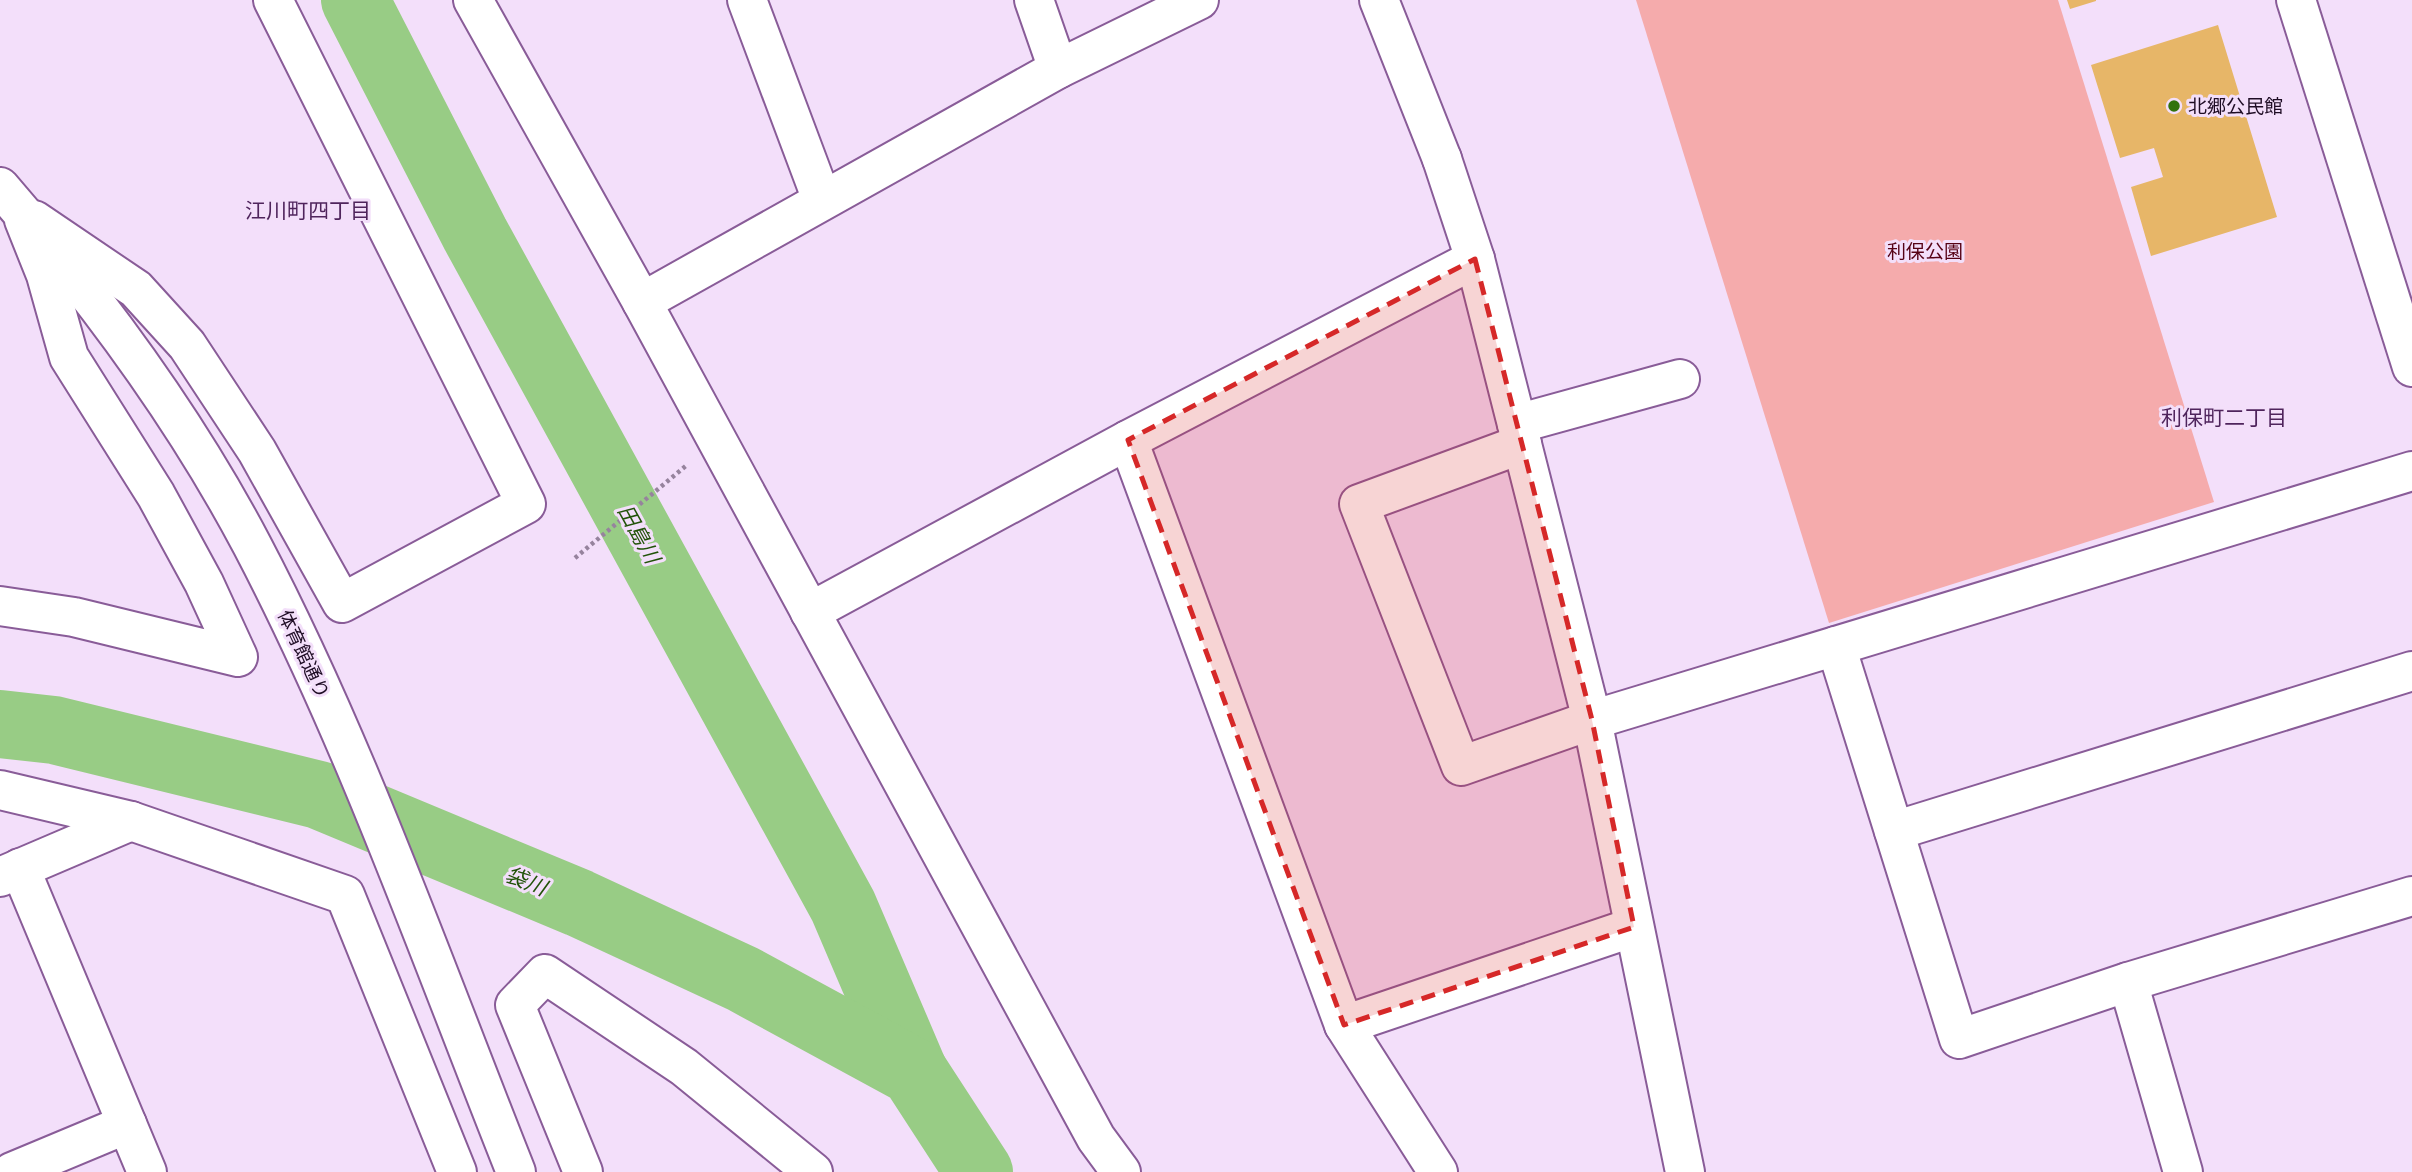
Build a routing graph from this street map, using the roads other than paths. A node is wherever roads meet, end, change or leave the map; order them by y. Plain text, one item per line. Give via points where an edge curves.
1 (273, 0) edge
2 (473, 0) edge
3 (747, 0) edge
4 (1034, 0) edge
5 (1199, 0) edge
6 (1380, 0) edge
7 (2296, 0) edge
8 (1058, 68) junction
9 (11, 199) edge
10 (822, 200) junction
11 (1475, 259) junction
12 (642, 302) junction
13 (2412, 368) edge
14 (1680, 379) dead end
15 (1519, 434) junction
16 (1128, 440) junction
17 (2412, 471) edge
18 (0, 606) edge
19 (810, 612) junction
20 (1836, 646) junction
21 (2412, 671) edge
22 (1592, 720) junction
23 (0, 790) edge
24 (131, 821) junction
25 (1894, 831) junction
26 (10, 872) edge
27 (2412, 895) edge
28 (1634, 927) junction
29 (2128, 982) junction
30 (1344, 1025) junction
31 (127, 1124) junction
32 (12, 1172) edge
33 (147, 1172) edge
34 (457, 1172) edge
35 (516, 1172) edge
36 (583, 1172) edge
37 (813, 1172) edge
38 (1121, 1172) edge
39 (1438, 1172) edge
40 (1685, 1172) edge
41 (2183, 1172) edge

1 - 9 street via 526,504 342,603 257,451 187,345 136,289
2 - 12 street
3 - 10 street
4 - 8 street
5 - 8 street
6 - 11 street
7 - 13 street
8 - 10 street
9 - 18 street via 46,275 69,357 156,495 238,657 74,617
9 - 35 street, 体育館通り via 105,317 199,453 251,543 337,726
10 - 12 street
11 - 15 street
11 - 16 street
12 - 19 street
14 - 15 street
15 - 22 street
15 - 22 street via 1359,504 1461,766
16 - 19 street
16 - 30 street
17 - 20 street
19 - 38 street via 1096,1138
20 - 22 street
20 - 25 street
21 - 25 street
22 - 28 street
23 - 24 street
24 - 26 street
24 - 34 street via 345,895
25 - 29 street via 1959,1038
26 - 31 street
27 - 29 street
28 - 30 street
28 - 40 street
29 - 41 street
30 - 39 street
31 - 32 street
31 - 33 street
36 - 37 street via 515,1005 544,974 684,1067

